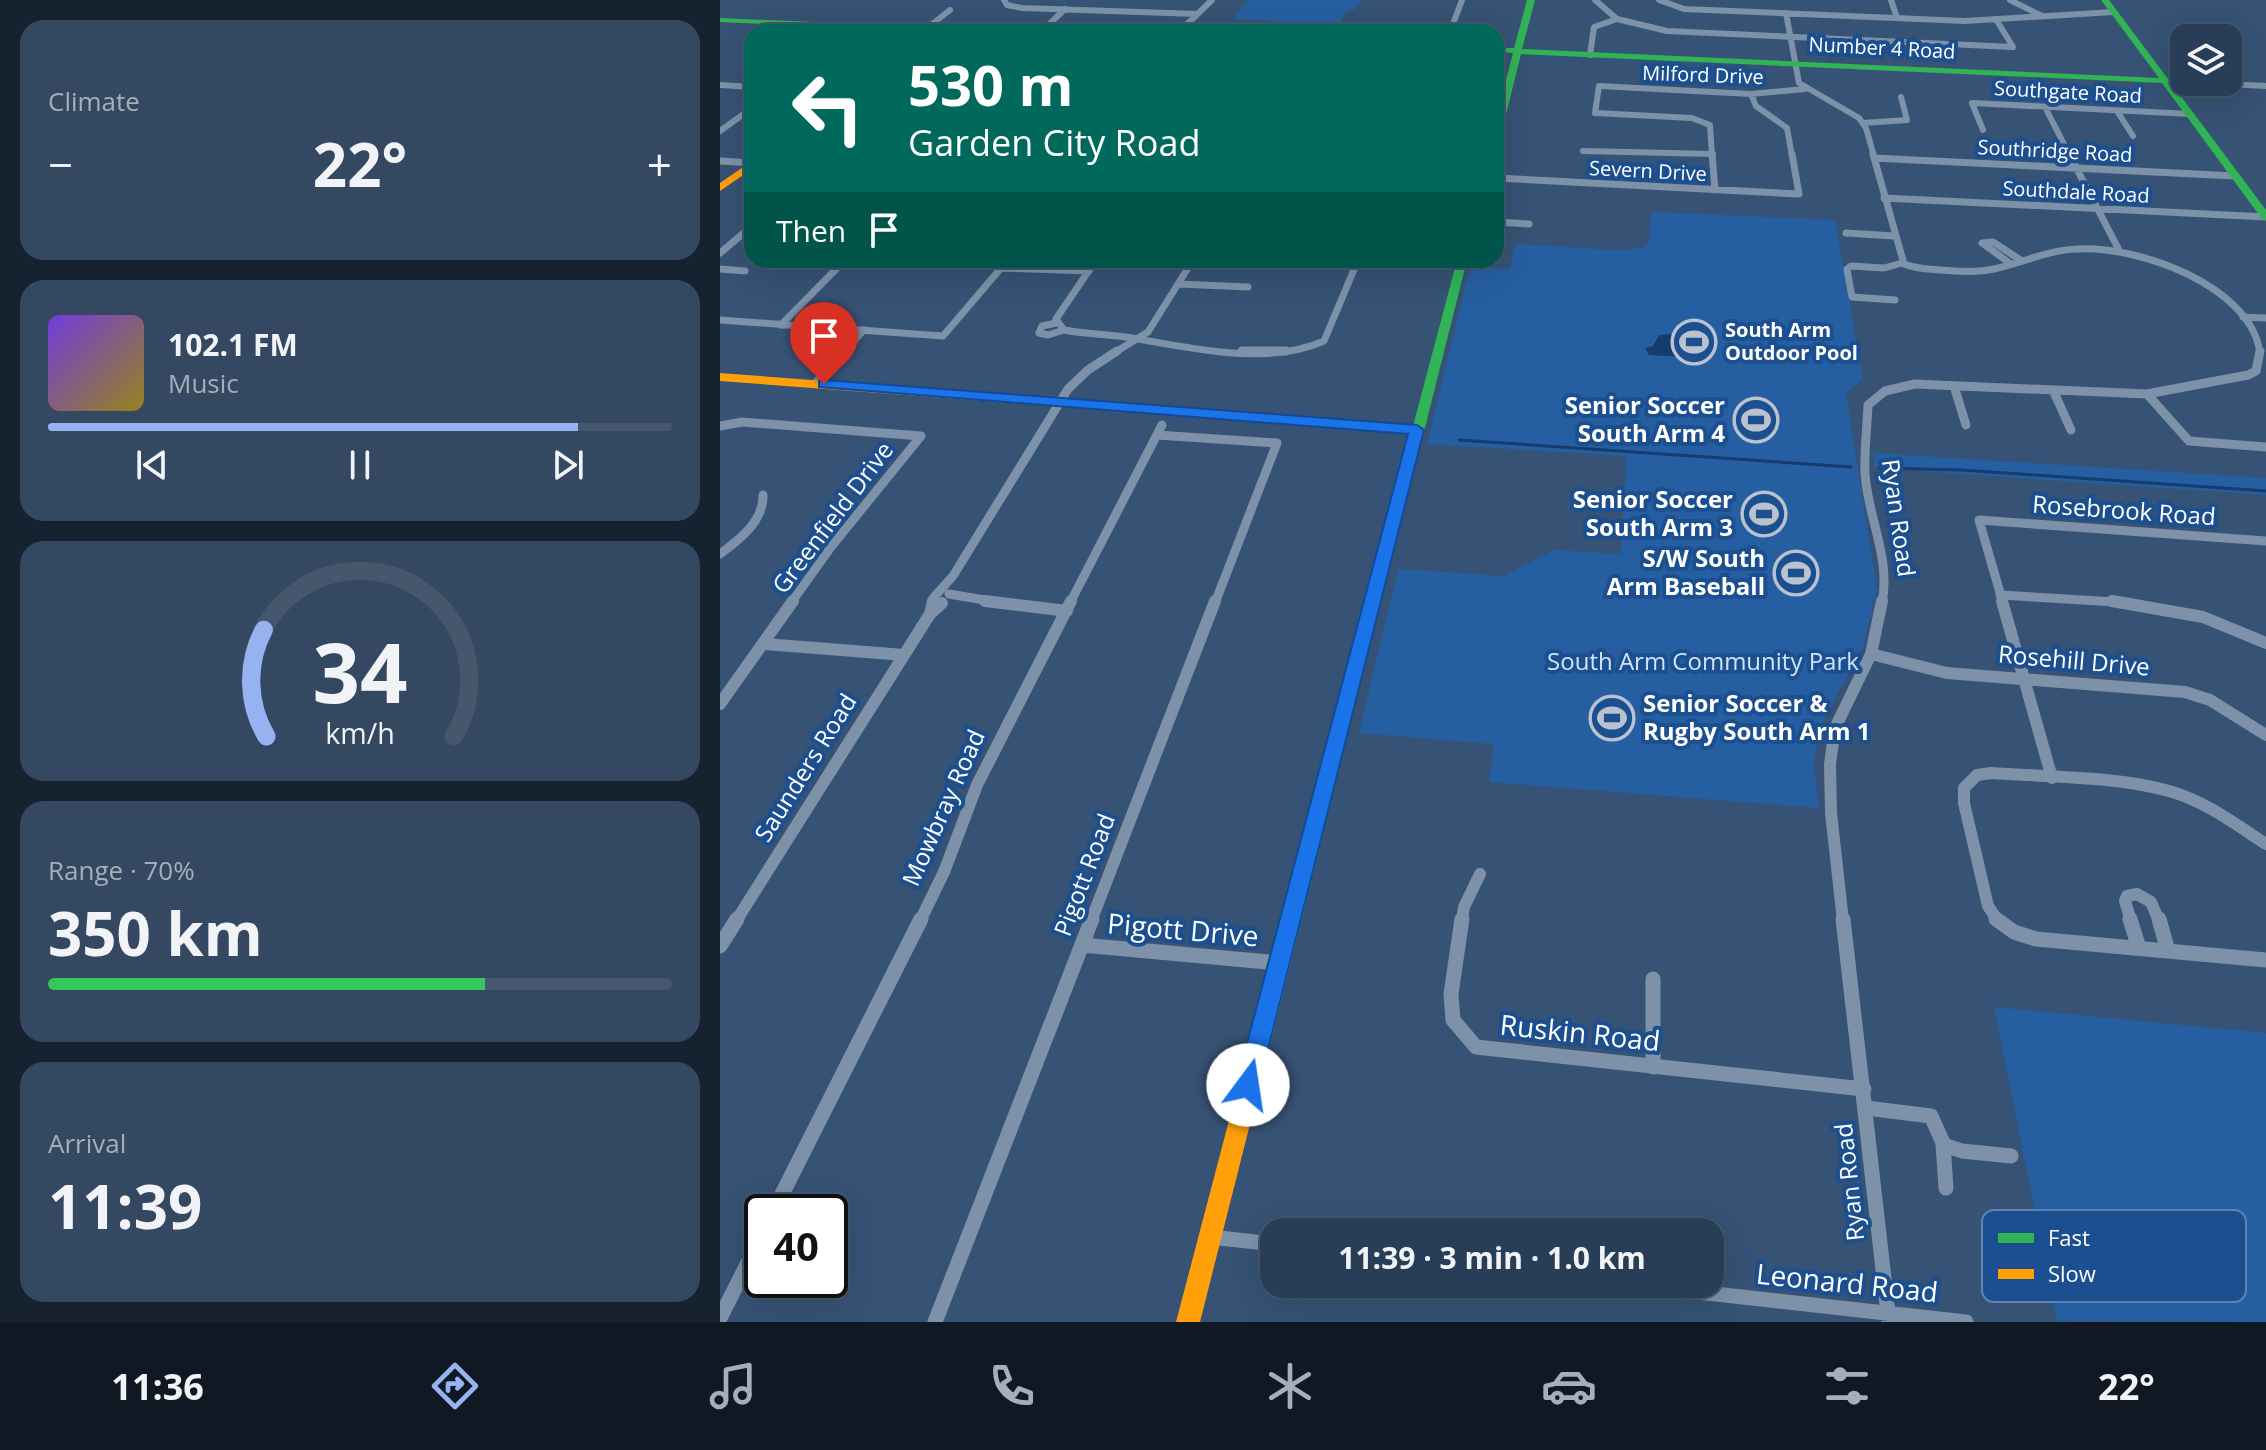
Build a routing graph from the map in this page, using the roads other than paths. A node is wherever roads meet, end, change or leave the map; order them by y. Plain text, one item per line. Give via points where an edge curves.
1 (1146, 0) edge
2 (1212, 0) edge
3 (1462, 0) edge
4 (1531, 0) edge
5 (1595, 0) edge
6 (1659, 0) edge
7 (1891, 0) edge
8 (2010, 0) edge
9 (1005, 2) edge
10 (2109, 6) edge
11 (1065, 9) junction
12 (950, 10) dead end
13 (1136, 12) junction
14 (1786, 13) junction
15 (1197, 14) junction
16 (2042, 16) junction
17 (1897, 18) junction
18 (1617, 19) junction
19 (720, 20) edge
20 (1997, 21) junction
21 (802, 24) edge
22 (932, 24) edge
23 (1049, 24) edge
24 (1187, 24) edge
25 (1453, 24) edge
26 (1789, 37) junction
27 (1504, 50) edge
28 (1518, 51) junction
29 (1590, 55) junction
30 (1794, 64) junction
31 (2167, 81) junction
32 (721, 86) edge
33 (2266, 86) edge
34 (744, 87) edge
35 (1805, 89) junction
36 (1751, 94) junction
37 (1901, 97) dead end
38 (1504, 104) edge
39 (2045, 107) junction
40 (2117, 111) junction
41 (744, 114) edge
42 (2190, 114) junction
43 (1902, 121) junction
44 (1863, 123) junction
45 (1910, 125) dead end
46 (721, 130) edge
47 (1983, 130) dead end
48 (2133, 136) dead end
49 (1583, 151) dead end
50 (1713, 154) junction
51 (1874, 158) junction
52 (720, 161) edge
53 (744, 162) edge
54 (2077, 168) junction
55 (744, 169) edge
56 (2235, 176) junction
57 (1504, 178) edge
58 (720, 188) edge
59 (1715, 190) junction
60 (1884, 198) junction
61 (2099, 209) junction
62 (2266, 217) edge
63 (1504, 222) edge
64 (1529, 224) dead end
65 (744, 233) edge
66 (1846, 233) dead end
67 (1894, 236) junction
68 (2120, 252) junction
69 (720, 253) edge
70 (2022, 261) junction
71 (1902, 263) junction
72 (2011, 264) junction
73 (837, 268) edge
74 (1091, 268) edge
75 (1188, 268) edge
76 (1355, 268) edge
77 (1460, 268) edge
78 (720, 269) edge
79 (745, 271) dead end
80 (1089, 271) junction
81 (1179, 284) junction
82 (1248, 287) dead end
83 (1895, 300) dead end
84 (2243, 317) junction
85 (2266, 318) edge
86 (720, 320) edge
87 (1056, 323) junction
88 (781, 325) junction
89 (864, 330) junction
90 (1064, 330) junction
91 (1138, 341) junction
92 (2256, 371) junction
93 (2266, 376) edge
94 (720, 377) edge
95 (816, 383) junction
96 (1954, 386) junction
97 (2053, 390) junction
98 (2147, 394) junction
99 (1059, 403) junction
100 (723, 424) edge
101 (1966, 425) dead end
102 (1417, 430) junction
103 (2071, 430) dead end
104 (1277, 443) joint
105 (2266, 447) edge
106 (763, 495) dead end
107 (2266, 541) edge
108 (720, 554) edge
109 (2000, 595) junction
110 (942, 598) junction
111 (1067, 611) junction
112 (2266, 643) edge
113 (765, 644) junction
114 (1871, 654) junction
115 (904, 655) junction
116 (2024, 679) junction
117 (720, 704) edge
118 (2266, 735) edge
119 (2052, 778) junction
120 (2266, 844) edge
121 (1480, 874) dead end
122 (1082, 945) junction
123 (720, 946) edge
124 (2139, 948) junction
125 (2168, 951) junction
126 (2266, 960) edge
127 (1279, 963) junction
128 (1653, 979) dead end
129 (1653, 1067) junction
130 (1864, 1089) junction
131 (1866, 1108) junction
132 (1943, 1145) junction
133 (2011, 1156) dead end
134 (1946, 1188) dead end
135 (782, 1194) edge
136 (1210, 1237) junction
137 (1260, 1242) edge
138 (744, 1271) edge
139 (1724, 1297) edge
140 (720, 1318) edge
141 (1888, 1318) edge
142 (935, 1322) edge
143 (1188, 1322) edge
144 (1966, 1322) edge

1 - 13 street
2 - 15 street
3 - 25 street
4 - 28 street
5 - 18 street
6 - 14 street via 1684,9
7 - 17 street
8 - 16 street
9 - 11 street
10 - 16 street
10 - 31 street
11 - 13 street
11 - 23 street
12 - 22 street
13 - 15 street
14 - 17 street
14 - 26 street
15 - 24 street
16 - 20 street
17 - 20 street
18 - 26 street via 1667,31
18 - 29 street via 1594,27
19 - 21 street
20 - 26 street via 2013,47
26 - 30 street
27 - 28 street, Number 4 Road
28 - 29 street, Number 4 Road
28 - 38 street
29 - 30 street, Number 4 Road
30 - 31 street, Number 4 Road
30 - 35 street
31 - 33 street, Number 4 Road
31 - 42 street
32 - 34 street
35 - 36 street, Milford Drive
35 - 44 street
36 - 50 street, Milford Drive via 1599,86 1595,113 1703,120 1711,127
36 - 59 street, Severn Drive via 1756,106 1787,128 1799,194
37 - 43 street via 1908,117
39 - 40 street, Southgate Road
39 - 47 street, Southgate Road via 1972,103
39 - 54 street
40 - 42 street, Southgate Road
40 - 48 street
41 - 46 street
42 - 56 street
43 - 44 street
43 - 45 street
44 - 51 street
49 - 50 street
50 - 59 street
51 - 54 street, Southridge Road
51 - 60 street
52 - 53 street
54 - 56 street, Southridge Road
54 - 61 street
55 - 58 street
56 - 62 street
57 - 59 street, Severn Drive
60 - 61 street, Southdale Road
60 - 67 street
61 - 62 street, Southdale Road
61 - 68 street
63 - 64 street
65 - 69 street
66 - 67 street
67 - 71 street
68 - 70 street via 2062,250
68 - 84 street via 2205,284
70 - 72 street
70 - 72 street via 1993,242 1982,243
71 - 72 street via 1917,269 1974,272
71 - 83 street via 1847,269 1852,297
73 - 88 street
74 - 80 street
75 - 81 street, Saunders Road
76 - 91 street via 1329,333 1313,348 1279,352
77 - 102 street
78 - 79 street
80 - 87 street
80 - 89 street via 1001,268 943,336
81 - 82 street
81 - 91 street, Saunders Road
84 - 85 street
84 - 92 street via 2260,347
86 - 88 street
87 - 90 street
87 - 90 street via 1042,326 1039,333
88 - 89 street
89 - 95 street
90 - 91 street
91 - 99 street, Saunders Road via 1088,370
92 - 93 street
92 - 98 street, Ryan Road
94 - 95 street
95 - 99 street
96 - 97 street, Ryan Road
96 - 101 street
96 - 114 street, Ryan Road via 1893,387 1877,395 1866,410 1865,475 1885,587
97 - 98 street, Ryan Road
97 - 103 street
98 - 105 street via 2187,443
99 - 102 street
99 - 110 street, Saunders Road
100 - 113 street, Greenfield Drive via 921,436 831,547
102 - 127 street
104 - 111 street, Mowbray Road via 1160,430
104 - 122 street, Pigott Road
106 - 108 street via 760,512
107 - 109 street, Rosebrook Road via 1979,520
109 - 112 street via 2165,606 2219,621
109 - 116 street
110 - 111 street
110 - 115 street, Saunders Road
111 - 135 street, Mowbray Road via 977,785 944,872
113 - 115 street
113 - 117 street, Greenfield Drive
114 - 116 street, Rosehill Drive via 1936,671
114 - 130 street, Ryan Road via 1835,728 1830,764 1831,813
115 - 123 street, Saunders Road
116 - 118 street, Rosehill Drive via 2185,692 2210,700
116 - 119 street
119 - 120 street via 2171,791 2212,808
119 - 124 street via 1991,773 1977,775 1964,788 1988,906 2007,929 2030,938
121 - 129 street, Ruskin Road via 1464,907 1451,994 1458,1029 1476,1047 1487,1050
122 - 127 street, Pigott Drive
122 - 142 street, Pigott Road
124 - 125 street
124 - 125 street via 2125,901 2132,893 2152,902
125 - 126 street
127 - 136 street
128 - 129 street
129 - 130 street, Ruskin Road
130 - 131 street, Ryan Road
131 - 132 street via 1931,1116
131 - 141 street, Ryan Road
132 - 133 street
132 - 134 street
136 - 137 street
136 - 143 street
138 - 140 street
139 - 141 street, Leonard Road
141 - 144 street, Leonard Road

